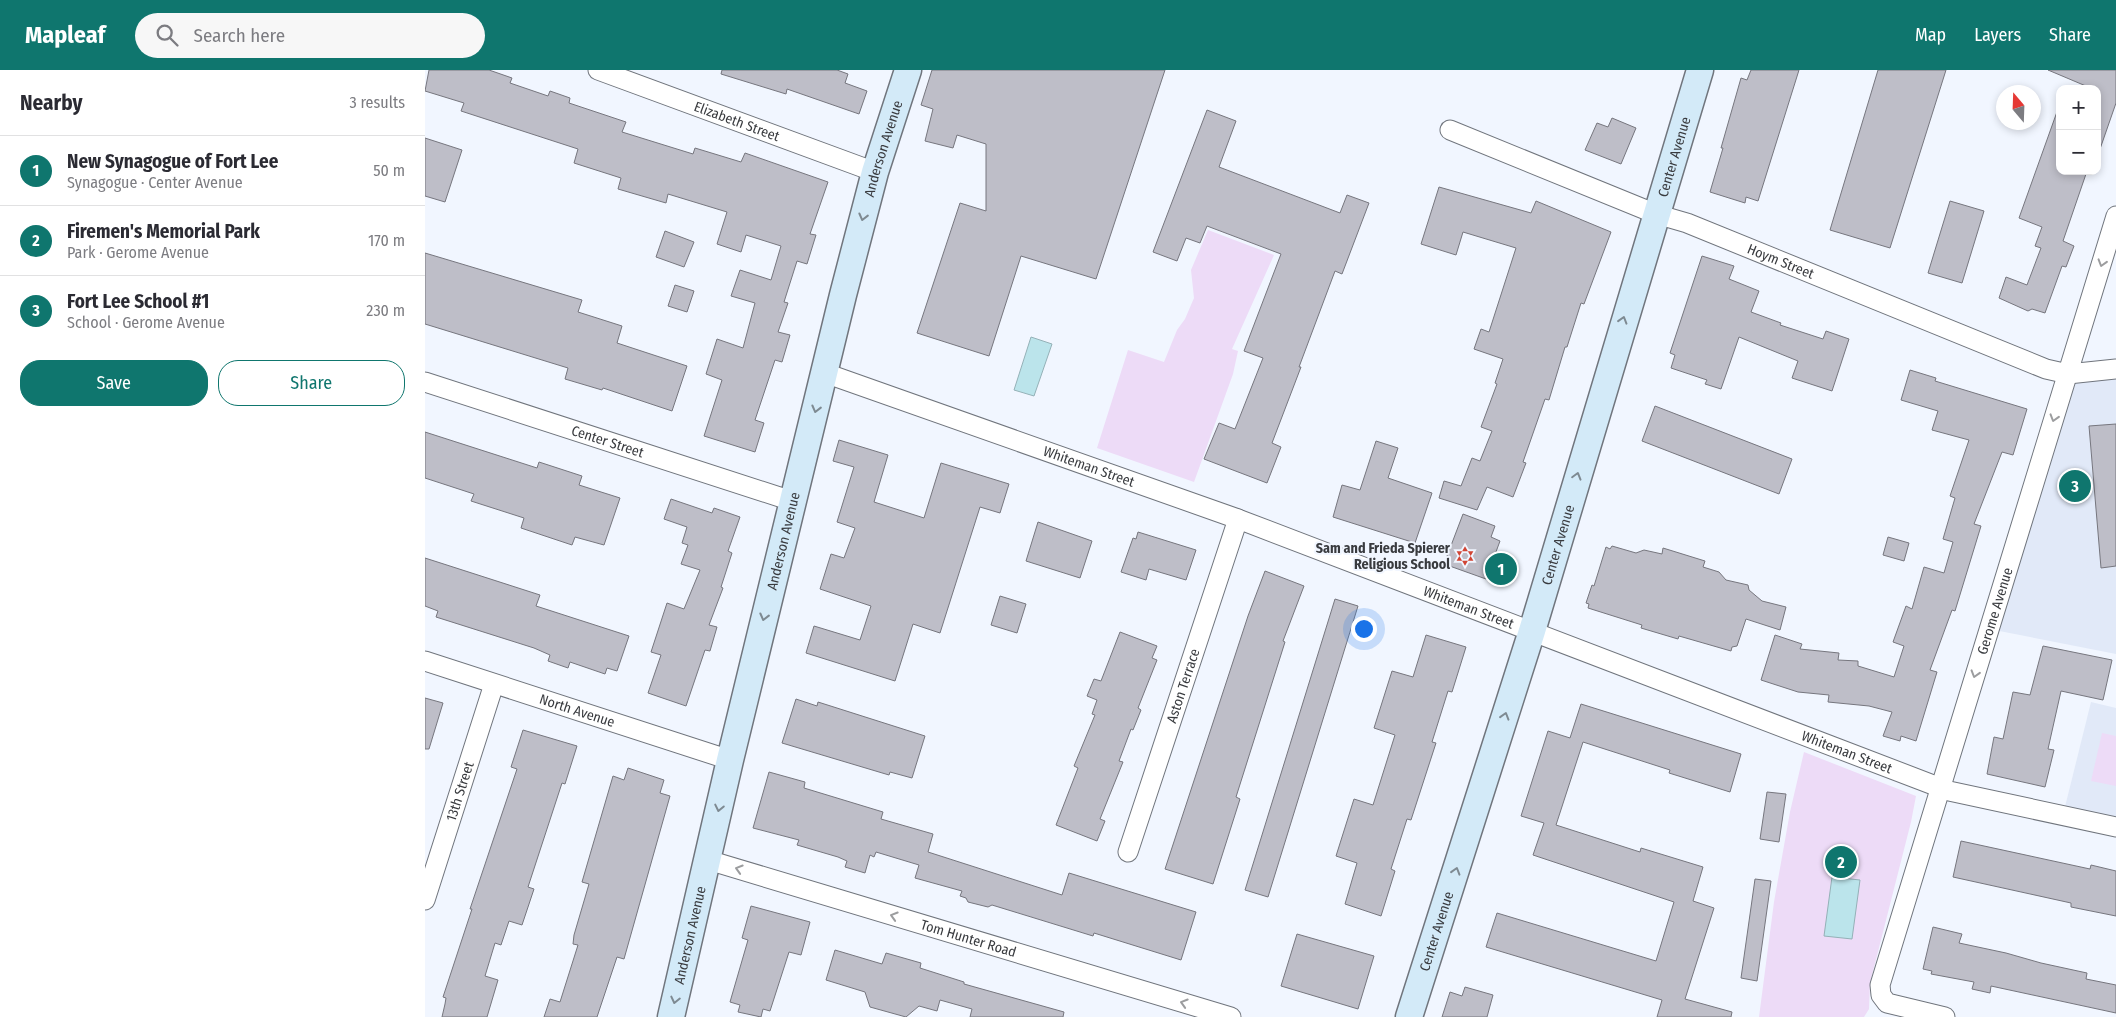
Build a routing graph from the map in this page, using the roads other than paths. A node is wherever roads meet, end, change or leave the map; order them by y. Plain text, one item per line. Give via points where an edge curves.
1 (598, 70) edge
2 (908, 70) edge
3 (1700, 70) edge
4 (1450, 130) dead end
5 (875, 172) junction
6 (1656, 214) junction
7 (2116, 216) edge
8 (2116, 369) edge
9 (825, 373) junction
10 (2068, 374) junction
11 (425, 382) edge
12 (792, 501) junction
13 (1238, 519) junction
14 (1531, 631) junction
15 (425, 661) edge
16 (494, 684) junction
17 (730, 760) junction
18 (1941, 787) junction
19 (2116, 827) edge
20 (1128, 852) dead end
21 (708, 860) junction
22 (425, 900) edge
23 (671, 1017) edge
24 (1231, 1017) edge
25 (1409, 1017) edge
26 (1945, 1017) edge

1 - 5 street, Elizabeth Street
2 - 5 main road, Anderson Avenue
3 - 6 main road, Center Avenue
4 - 6 street, Hoym Street
5 -> 9 main road, Anderson Avenue
6 - 10 street, Hoym Street via 1687,222 2046,369
14 -> 6 main road, Center Avenue
7 -> 10 street, Gerome Avenue
8 - 10 street, Hoym Street
9 -> 12 main road, Anderson Avenue
9 - 13 street, Whiteman Street
10 -> 18 street, Gerome Avenue
11 - 12 street, Center Street
12 -> 17 main road, Anderson Avenue
13 - 14 street, Whiteman Street
13 - 20 street, Aston Terrace
14 - 18 street, Whiteman Street
25 -> 14 main road, Center Avenue
15 - 16 street, North Avenue
16 - 17 street, North Avenue
16 - 22 street, 13th Street
17 -> 21 main road, Anderson Avenue
18 - 19 street, Whiteman Street
18 - 26 street, Gerome Avenue via 1880,985 1881,995 1887,1003
21 -> 23 main road, Anderson Avenue
24 -> 21 street, Tom Hunter Road

